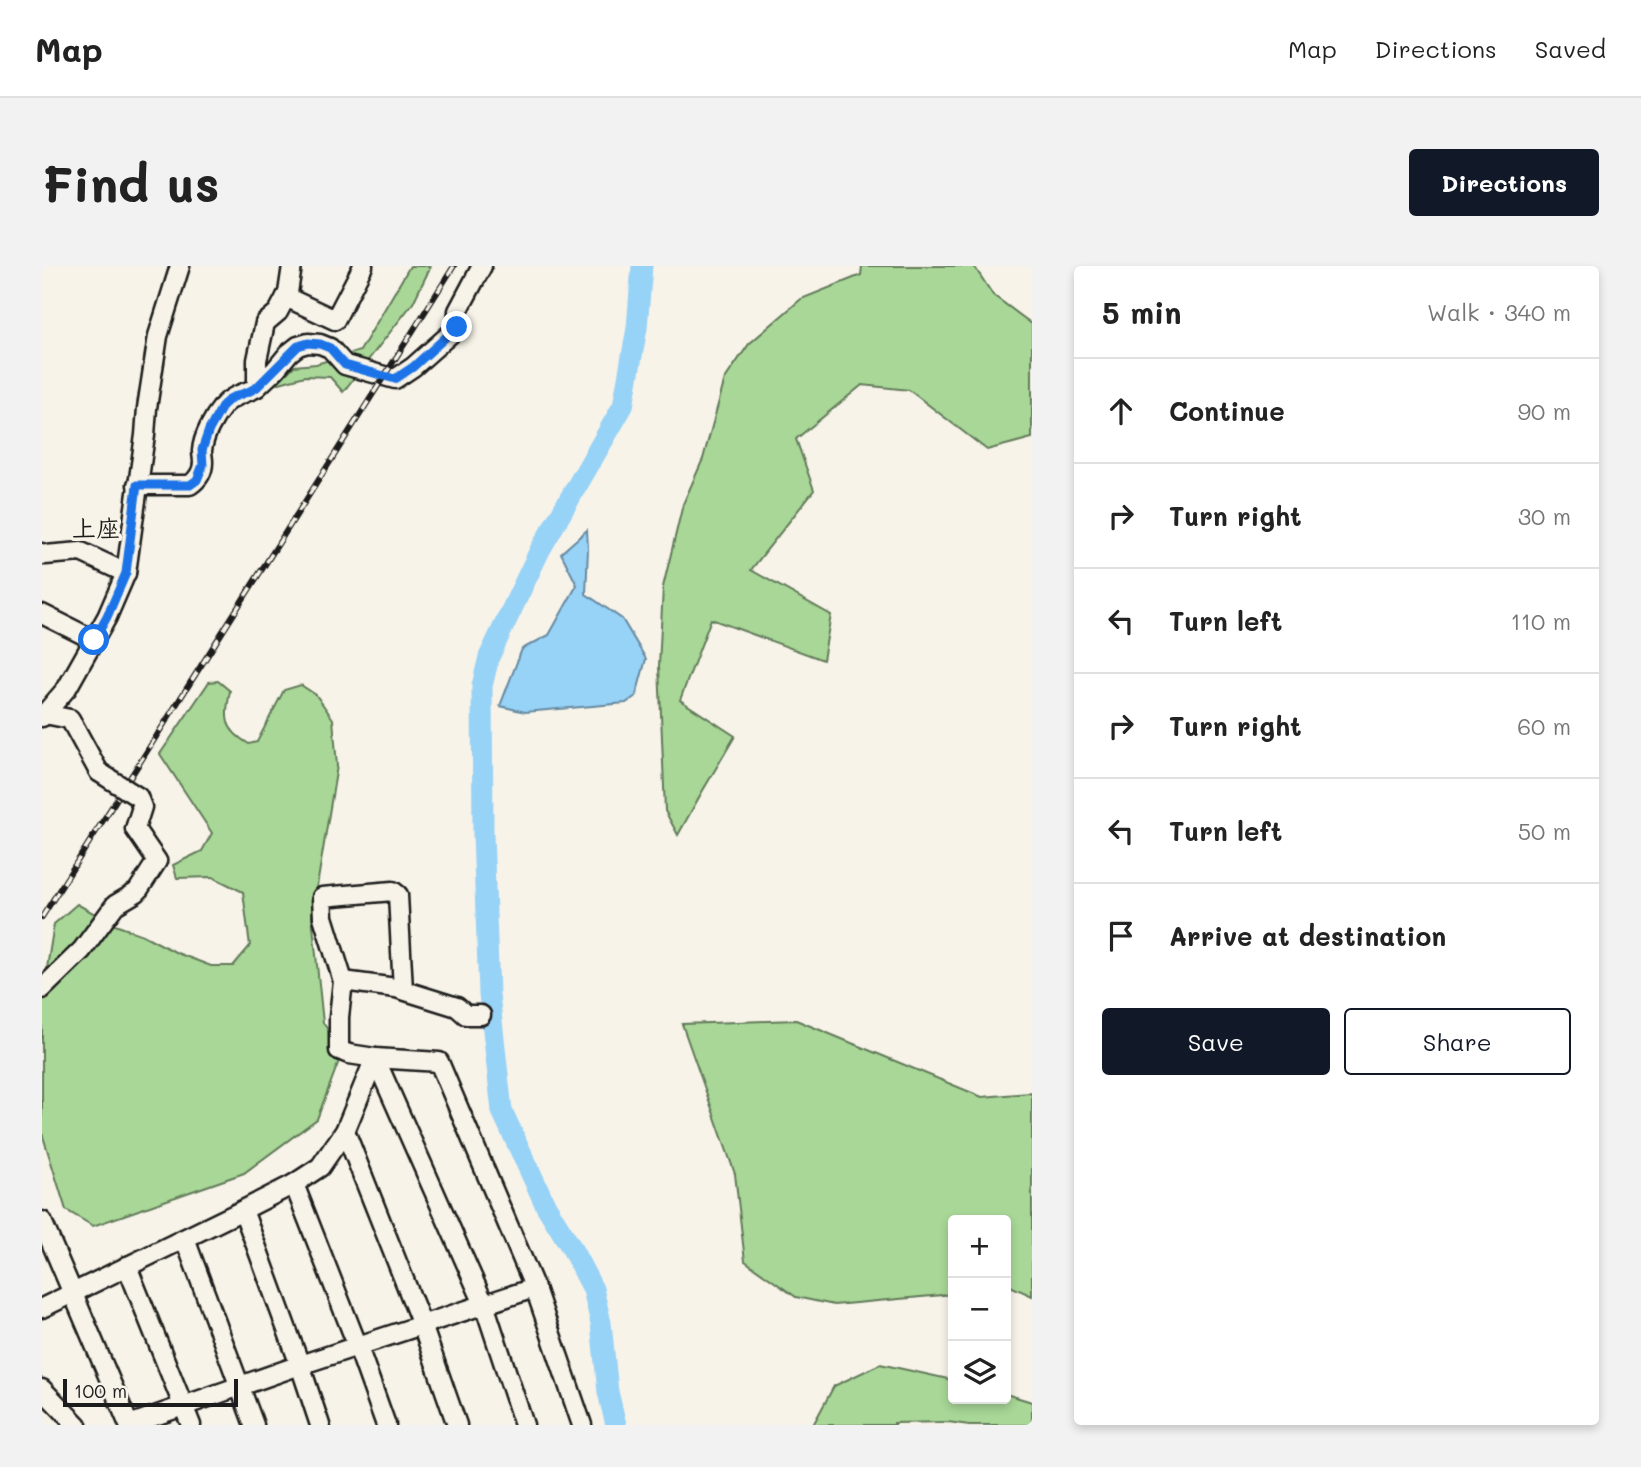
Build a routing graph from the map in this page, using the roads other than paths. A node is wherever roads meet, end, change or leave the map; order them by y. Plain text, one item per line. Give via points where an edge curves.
1 (180, 266) edge
2 (292, 266) edge
3 (363, 266) edge
4 (482, 266) edge
5 (286, 297) junction
6 (257, 387) junction
7 (137, 485) junction
8 (43, 557) edge
9 (126, 573) junction
10 (42, 614) edge
11 (94, 640) junction
12 (44, 716) edge
13 (343, 981) junction
14 (42, 989) edge
15 (403, 990) junction
16 (481, 1015) dead end
17 (375, 1058) junction
18 (345, 1131) junction
19 (294, 1184) junction
20 (243, 1210) junction
21 (42, 1221) edge
22 (184, 1239) junction
23 (127, 1266) junction
24 (536, 1292) junction
25 (73, 1293) junction
26 (484, 1304) junction
27 (42, 1308) edge
28 (422, 1325) junction
29 (358, 1347) junction
30 (300, 1365) junction
31 (241, 1386) junction
32 (42, 1390) edge
33 (185, 1406) junction
34 (77, 1425) edge
35 (129, 1425) edge
36 (191, 1425) edge
37 (254, 1425) edge
38 (320, 1425) edge
39 (386, 1425) edge
40 (457, 1425) edge
41 (524, 1425) edge
42 (582, 1425) edge

1 - 7 street via 158,336
2 - 5 street
3 - 5 street via 335,320
4 - 6 street via 458,312 457,327 395,379 345,365 330,348 308,343 289,353
5 - 6 street via 265,323
6 - 7 street via 223,405 202,450 197,480 190,485
7 - 9 street
8 - 9 street via 81,552
9 - 11 street
10 - 11 street
11 - 12 street via 67,688
12 - 14 street, bridge via 70,719 99,772 138,797 142,807 135,829 157,861 136,892 115,905 82,950
13 - 15 street
13 - 15 street via 323,918 322,897 393,891 398,895
13 - 17 street via 339,1050
15 - 16 street via 457,1007 466,1015
17 - 18 street
17 - 24 street via 439,1062
17 - 26 street
18 - 19 street via 320,1167
18 - 28 street
19 - 20 street
19 - 29 street
20 - 22 street
20 - 30 street
21 - 25 street
22 - 23 street
22 - 31 street
23 - 25 street
23 - 33 street
24 - 26 street via 528,1290
24 - 42 street
25 - 27 street
25 - 35 street
26 - 28 street
26 - 41 street
28 - 29 street
28 - 40 street
29 - 30 street
29 - 39 street
30 - 31 street
30 - 38 street
31 - 33 street
31 - 37 street
32 - 34 street
33 - 35 street
33 - 36 street

